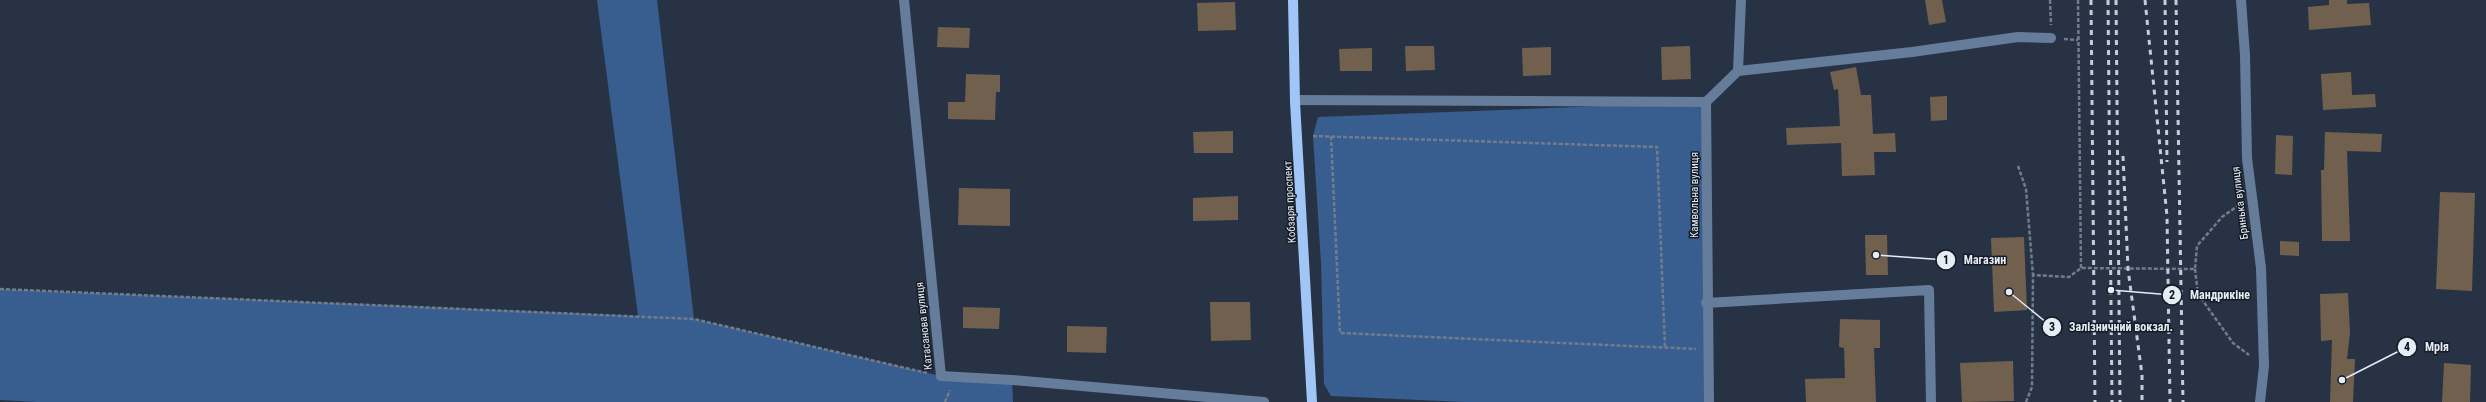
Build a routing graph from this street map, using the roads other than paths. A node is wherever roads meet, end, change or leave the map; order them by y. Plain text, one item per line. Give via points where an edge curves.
1 (904, 0) edge
2 (1293, 0) edge
3 (1741, 0) edge
4 (2241, 0) edge
5 (2051, 38) road end
6 (1738, 71) junction
7 (1295, 100) junction
8 (1706, 102) junction
9 (1706, 303) junction
10 (1264, 402) edge
11 (1312, 402) edge
12 (1709, 402) edge
13 (1931, 402) edge
14 (2260, 402) edge

1 - 10 street, Катасанова вулиця via 942,376
2 - 7 main road, Кобзаря проспект
3 - 6 street
4 - 14 street, Бринька вулиця via 2247,158 2261,268 2264,366
5 - 6 street via 2018,37 1912,52
6 - 8 street
7 - 8 street
7 - 11 main road, Кобзаря проспект
8 - 9 street, Камвольна вулиця
9 - 12 street, Камвольна вулиця
9 - 13 street via 1929,290

